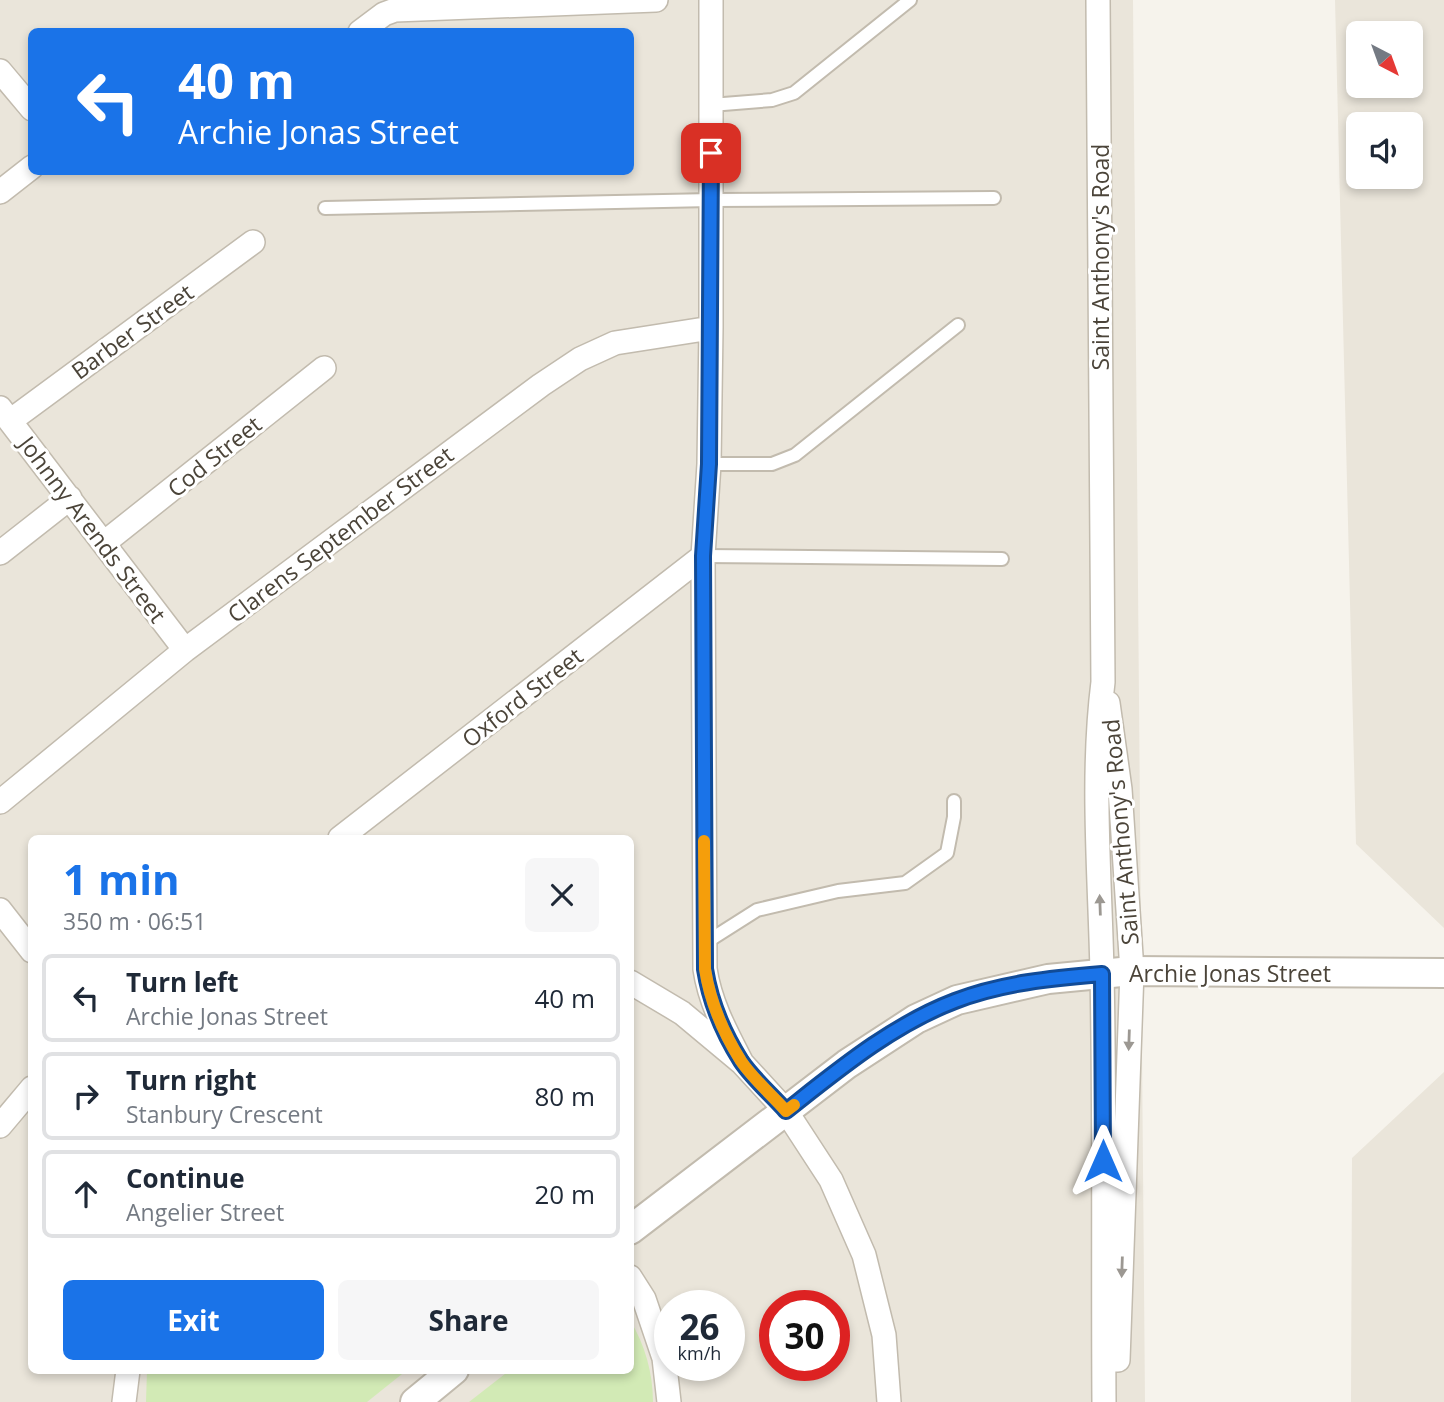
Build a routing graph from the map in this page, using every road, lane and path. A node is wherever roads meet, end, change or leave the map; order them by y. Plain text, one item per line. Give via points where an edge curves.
1 (656, 0) edge
2 (711, 0) edge
3 (910, 0) edge
4 (1098, 0) edge
5 (365, 28) edge
6 (0, 71) edge
7 (28, 104) edge
8 (711, 106) junction
9 (28, 170) edge
10 (0, 192) edge
11 (994, 198) dead end
12 (711, 200) junction
13 (325, 208) dead end
14 (253, 242) dead end
15 (958, 325) dead end
16 (711, 328) junction
17 (324, 368) dead end
18 (5, 415) edge
19 (709, 464) junction
20 (70, 498) junction
21 (104, 543) junction
22 (0, 553) edge
23 (703, 556) junction
24 (1002, 559) dead end
25 (185, 650) junction
26 (1103, 682) junction
27 (954, 801) dead end
28 (0, 802) edge
29 (344, 835) edge
30 (0, 909) edge
31 (705, 943) junction
32 (28, 946) edge
33 (1132, 971) junction
34 (1444, 973) edge
35 (1102, 974) junction
36 (634, 984) edge
37 (742, 1063) junction
38 (28, 1092) edge
39 (786, 1111) junction
40 (2, 1120) edge
41 (634, 1227) edge
42 (634, 1283) edge
43 (128, 1374) edge
44 (449, 1374) edge
45 (124, 1402) edge
46 (415, 1402) edge
47 (669, 1402) edge
48 (889, 1402) edge
49 (1104, 1402) edge
50 (1117, 1402) edge

1 - 5 street via 395,10
2 - 8 street
3 - 8 lane via 794,93 772,100
4 - 26 street, Saint Anthony's Road
6 - 7 street
8 - 12 street
9 - 10 street
11 - 12 lane
12 - 13 lane
12 - 16 street
14 - 18 street, Barber Street
15 - 19 lane via 795,455 772,464
16 - 19 street
16 - 25 street, Clarens September Street via 615,343 580,359
17 - 21 street, Cod Street
18 - 20 street, Johnny Arends Street
19 - 23 street
20 - 21 street, Johnny Arends Street
20 - 22 street
21 - 25 street, Johnny Arends Street
23 - 24 lane
23 - 29 street, Oxford Street
23 - 31 street
25 - 28 street, Clarens September Street
26 - 33 street, Saint Anthony's Road via 1120,789
35 -> 26 street, Saint Anthony's Road via 1097,730
27 - 31 lane via 947,853 905,883 838,891 757,910
30 - 32 street
31 - 37 street via 708,989
33 - 34 street, Archie Jonas Street
33 - 35 street, Archie Jonas Street
33 -> 50 street, Saint Anthony's Road
35 - 39 street, Archie Jonas Street via 1048,979 957,1000 916,1019
35 - 49 street, Saint Anthony's Road
36 - 37 street via 682,1013
37 - 39 street
38 - 40 street
39 - 41 street, Archie Jonas Street
39 - 48 street via 831,1180 864,1255 884,1335
42 - 47 street via 664,1358
43 - 45 street
44 - 46 street

